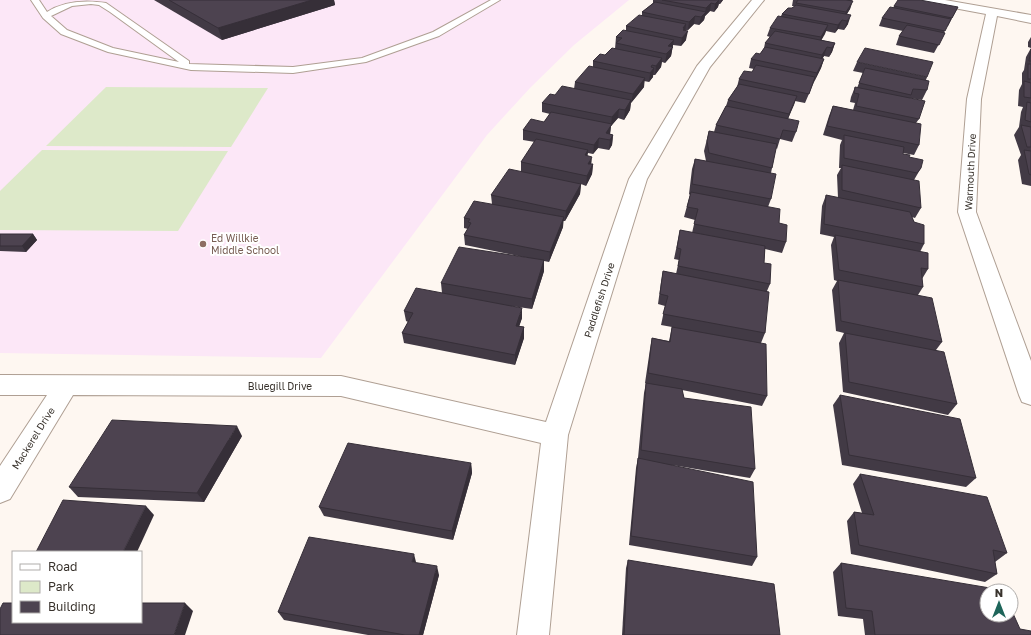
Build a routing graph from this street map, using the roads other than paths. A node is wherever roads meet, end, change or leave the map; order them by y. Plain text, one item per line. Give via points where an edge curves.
1 (758, 0) edge
2 (927, 0) edge
3 (480, 1) dead end
4 (493, 2) edge
5 (36, 3) edge
6 (65, 5) junction
7 (992, 12) junction
8 (46, 16) junction
9 (1031, 19) edge
10 (191, 67) junction
11 (0, 385) edge
12 (66, 386) junction
13 (1031, 396) edge
14 (555, 435) junction
15 (0, 490) edge
16 (533, 635) edge

1 - 14 street, Paddlefish Drive via 704,66 638,179
2 - 7 street
3 - 4 lane
4 - 10 lane via 436,34 363,60 293,70
5 - 6 lane
5 - 8 lane
6 - 8 lane
6 - 10 lane via 99,2
7 - 9 street
7 - 13 street, Warmouth Drive via 974,99 967,212
8 - 10 lane via 64,32 111,50
11 - 12 street, Bluegill Drive
12 - 14 street, Bluegill Drive via 341,386
12 - 15 street, Mackerel Drive
14 - 16 street, Paddlefish Drive

